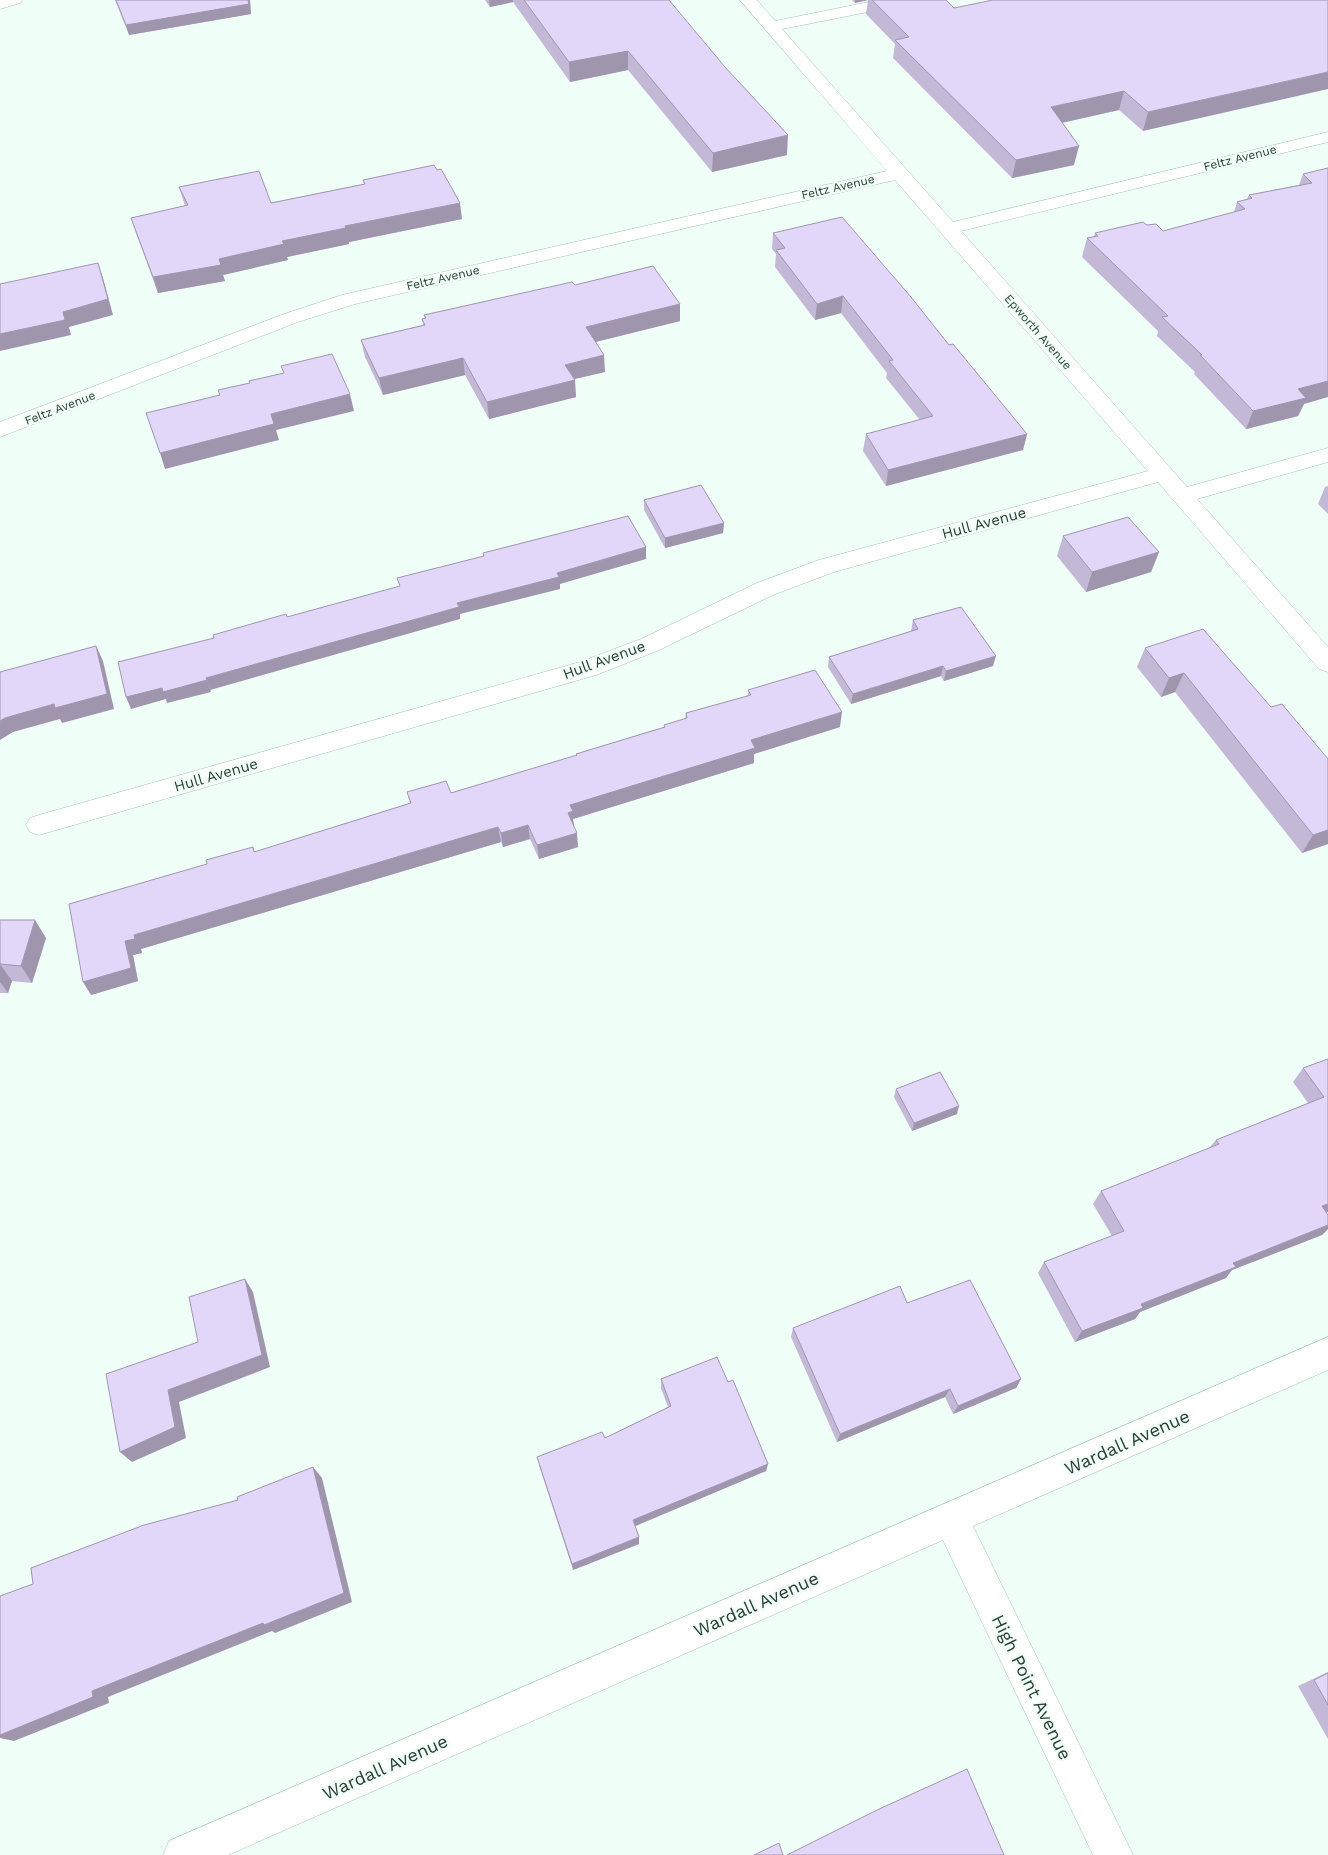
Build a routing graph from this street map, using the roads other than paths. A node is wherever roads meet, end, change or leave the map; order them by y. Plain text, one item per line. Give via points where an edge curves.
1 (14, 0) edge
2 (748, 0) edge
3 (903, 0) edge
4 (0, 4) edge
5 (772, 26) junction
6 (1328, 137) edge
7 (900, 173) junction
8 (948, 228) junction
9 (0, 430) edge
10 (1328, 455) edge
11 (1162, 474) junction
12 (1182, 496) junction
13 (1328, 663) edge
14 (39, 825) dead end
15 (1328, 1353) edge
16 (951, 1519) junction
17 (183, 1855) edge
18 (1113, 1855) edge

1 - 4 street
2 - 5 street, Epworth Avenue
3 - 5 street
5 - 7 street, Epworth Avenue
6 - 8 street, Feltz Avenue
7 - 8 street, Epworth Avenue
7 - 9 street, Feltz Avenue via 349,299 291,318
8 - 11 street, Epworth Avenue
10 - 12 street
11 - 12 street, Epworth Avenue
11 - 14 street, Hull Avenue via 827,566 766,589 649,645 587,669
12 - 13 street, Epworth Avenue
15 - 16 street, Wardall Avenue
16 - 17 street, Wardall Avenue
16 - 18 street, High Point Avenue

